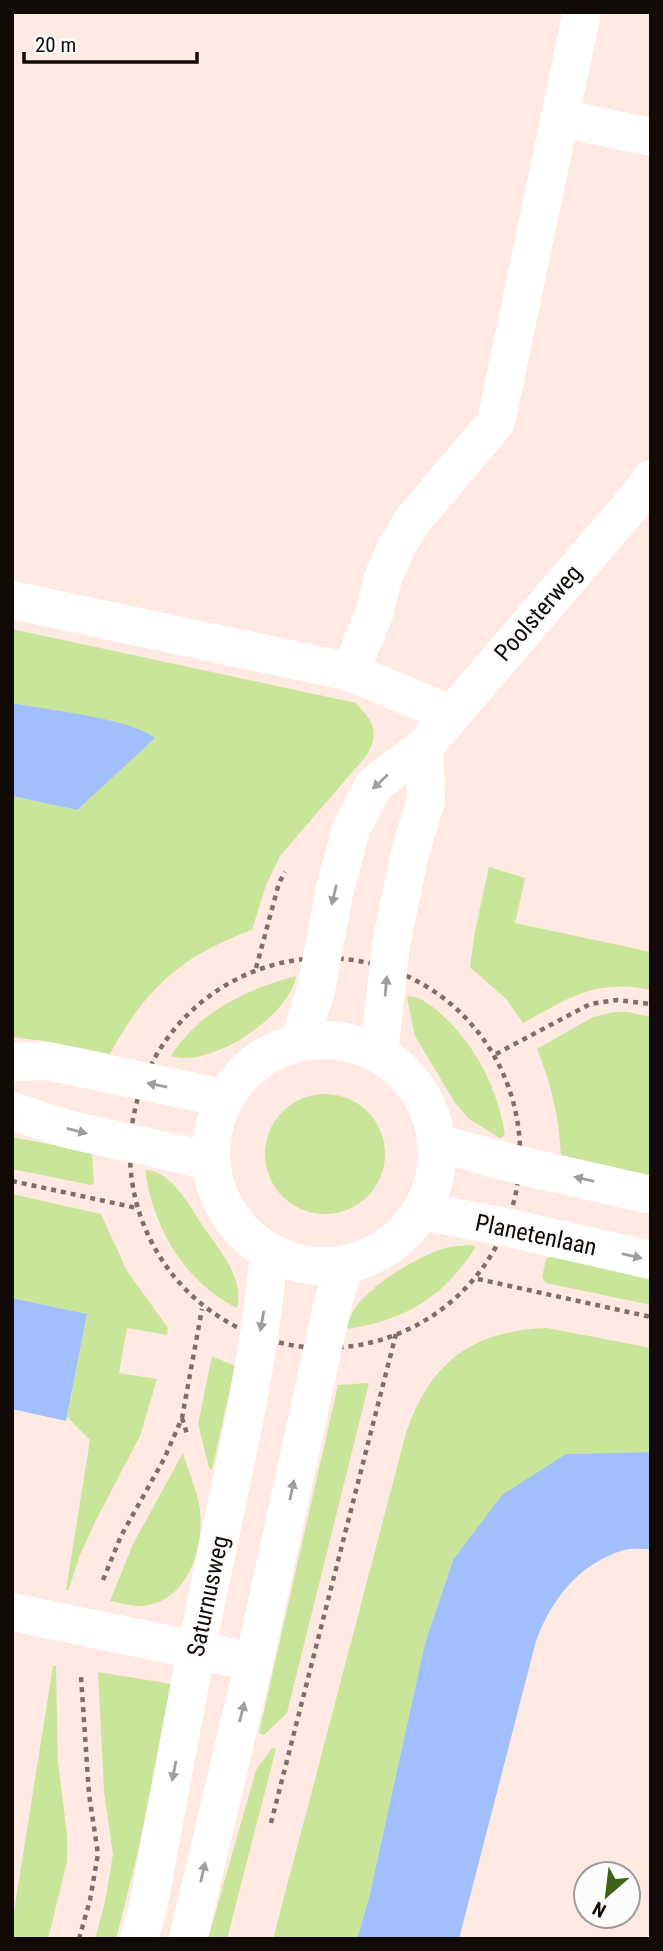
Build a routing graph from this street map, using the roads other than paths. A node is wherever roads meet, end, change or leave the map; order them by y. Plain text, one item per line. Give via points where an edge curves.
1 (582, 12) edge
2 (559, 118) junction
3 (651, 137) edge
4 (651, 479) edge
5 (12, 600) edge
6 (350, 672) junction
7 (450, 714) junction
8 (424, 747) junction
9 (299, 1042) junction
10 (379, 1054) junction
11 (12, 1062) edge
12 (224, 1098) junction
13 (12, 1111) edge
14 (437, 1143) junction
15 (210, 1161) junction
16 (651, 1195) edge
17 (421, 1211) junction
18 (270, 1253) junction
19 (651, 1260) edge
20 (344, 1265) junction
21 (12, 1612) edge
22 (197, 1650) junction
23 (254, 1662) junction
24 (139, 1939) edge
25 (188, 1939) edge

1 - 2 main road
2 - 3 main road
2 - 6 main road via 496,422 413,520 397,546
4 - 7 main road, Poolsterweg
5 - 6 main road
6 - 7 main road
7 - 8 main road, Poolsterweg
8 -> 9 main road, Poolsterweg via 374,785 351,829 316,990
10 -> 8 main road via 391,944 426,800
9 - 10 main road via 326,1039
9 - 12 main road via 269,1054 243,1073
10 - 14 main road via 407,1077 428,1107
12 -> 11 main road via 47,1061
12 - 15 main road via 212,1129
13 -> 15 main road via 67,1129
16 -> 14 main road
14 - 17 main road via 435,1178
15 - 18 main road via 219,1198 240,1230
17 -> 19 main road, Planetenlaan
17 - 20 main road via 401,1236 375,1254
18 - 20 main road via 318,1267
18 -> 22 main road, Saturnusweg via 256,1362
23 -> 20 main road
21 - 22 main road
22 - 23 main road
22 -> 24 main road, Saturnusweg
25 -> 23 main road

